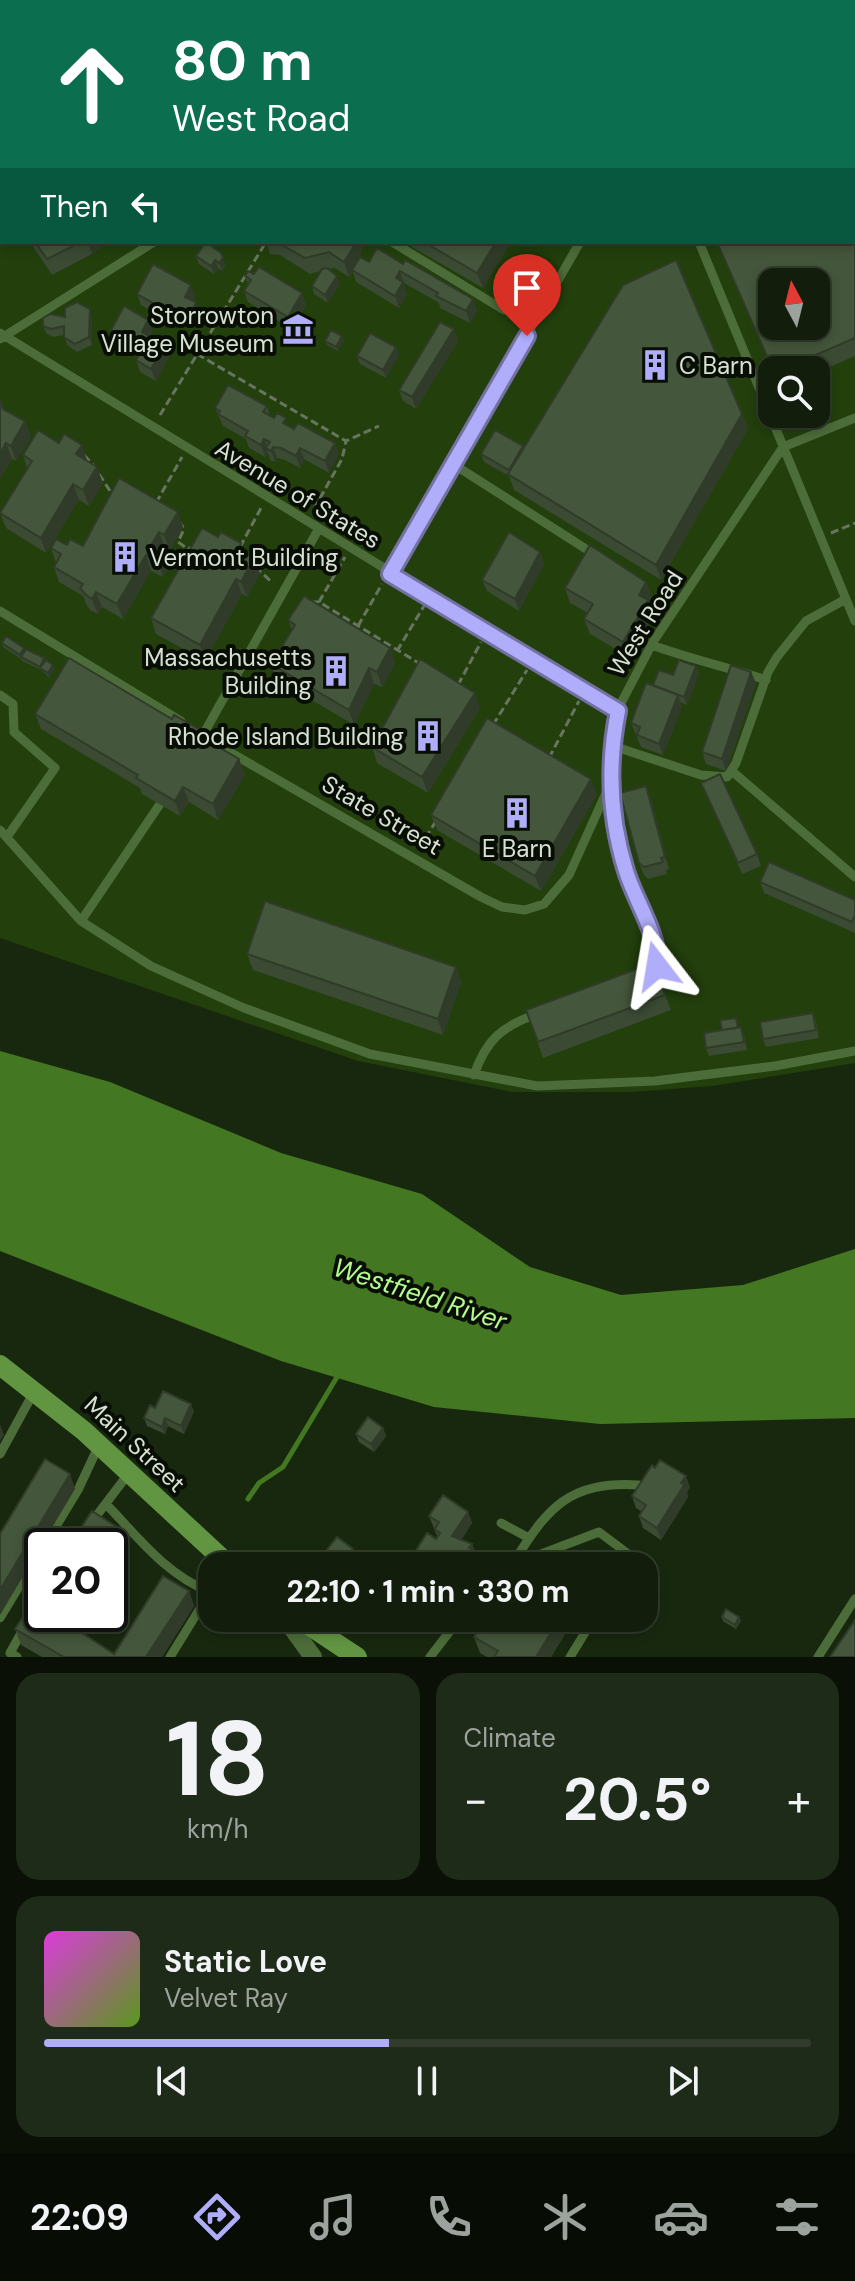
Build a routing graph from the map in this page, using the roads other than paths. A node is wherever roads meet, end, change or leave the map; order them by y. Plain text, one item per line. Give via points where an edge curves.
1 (151, 244) edge
2 (395, 244) edge
3 (579, 244) edge
4 (700, 244) edge
5 (504, 310) dead end
6 (1, 336) edge
7 (855, 418) edge
8 (783, 447) junction
9 (453, 464) junction
10 (318, 530) junction
11 (586, 549) edge
12 (389, 574) junction
13 (846, 599) junction
14 (0, 611) edge
15 (855, 621) edge
16 (652, 645) junction
17 (766, 680) junction
18 (0, 695) edge
19 (618, 711) junction
20 (201, 739) junction
21 (613, 746) junction
22 (733, 772) junction
23 (609, 780) junction
24 (160, 804) edge
25 (3, 833) edge
26 (855, 877) edge
27 (544, 904) joint
28 (81, 921) junction
29 (634, 979) edge
30 (550, 1009) edge
31 (855, 1051) edge
32 (474, 1075) junction
33 (0, 1365) edge
34 (35, 1390) junction
35 (99, 1445) junction
36 (0, 1454) edge
37 (129, 1473) junction
38 (639, 1485) edge
39 (106, 1504) junction
40 (501, 1523) dead end
41 (55, 1528) edge
42 (89, 1528) edge
43 (529, 1538) junction
44 (215, 1552) edge
45 (520, 1552) edge
46 (554, 1552) edge
47 (626, 1552) edge
48 (24, 1579) edge
49 (198, 1586) edge
50 (855, 1599) edge
51 (198, 1612) edge
52 (0, 1618) edge
53 (24, 1629) edge
54 (295, 1632) edge
55 (319, 1632) edge
56 (449, 1632) edge
57 (585, 1632) edge
58 (17, 1657) edge
59 (170, 1657) edge
60 (313, 1657) edge
61 (357, 1657) edge
62 (430, 1657) edge
63 (570, 1657) edge
64 (818, 1657) edge

1 - 6 lane
2 - 5 lane
3 - 9 lane
4 - 8 lane
6 - 10 lane, Avenue of States
7 - 8 lane
8 - 13 lane
8 - 16 lane, West Road
9 - 11 lane
9 - 12 lane
10 - 12 lane, Avenue of States
10 - 20 lane
12 - 19 lane, Avenue of States
13 - 15 lane
13 - 17 lane via 797,629
14 - 20 lane, State Street via 150,700
16 - 17 lane
16 - 19 lane, West Road
17 - 22 lane
18 - 25 lane via 13,704 14,732 55,768
19 - 21 lane, West Road
20 - 27 lane, State Street via 502,907 525,910
21 - 22 lane via 715,778
21 - 23 lane, West Road
22 - 26 lane
23 - 27 lane, West Road via 600,813 569,875
23 - 29 lane via 626,871 657,957 657,966
24 - 28 lane
25 - 28 lane
28 - 32 lane via 151,966 244,1008 370,1054
30 - 32 lane via 499,1030 483,1050
31 - 32 lane via 655,1081 537,1086
33 - 34 main road, Main Street
34 - 35 main road, Main Street
34 - 36 lane
35 - 37 main road, Main Street
35 - 41 lane
37 - 39 lane
37 - 44 main road, Main Street
38 - 43 lane via 595,1486 562,1500
39 - 42 lane
39 - 49 lane via 161,1563
40 - 43 lane
43 - 45 lane
46 - 47 lane via 599,1532
48 - 52 lane
50 - 64 lane
51 - 59 lane
53 - 58 lane via 10,1653
54 - 60 street
55 - 61 main road
56 - 62 lane
57 - 63 lane

